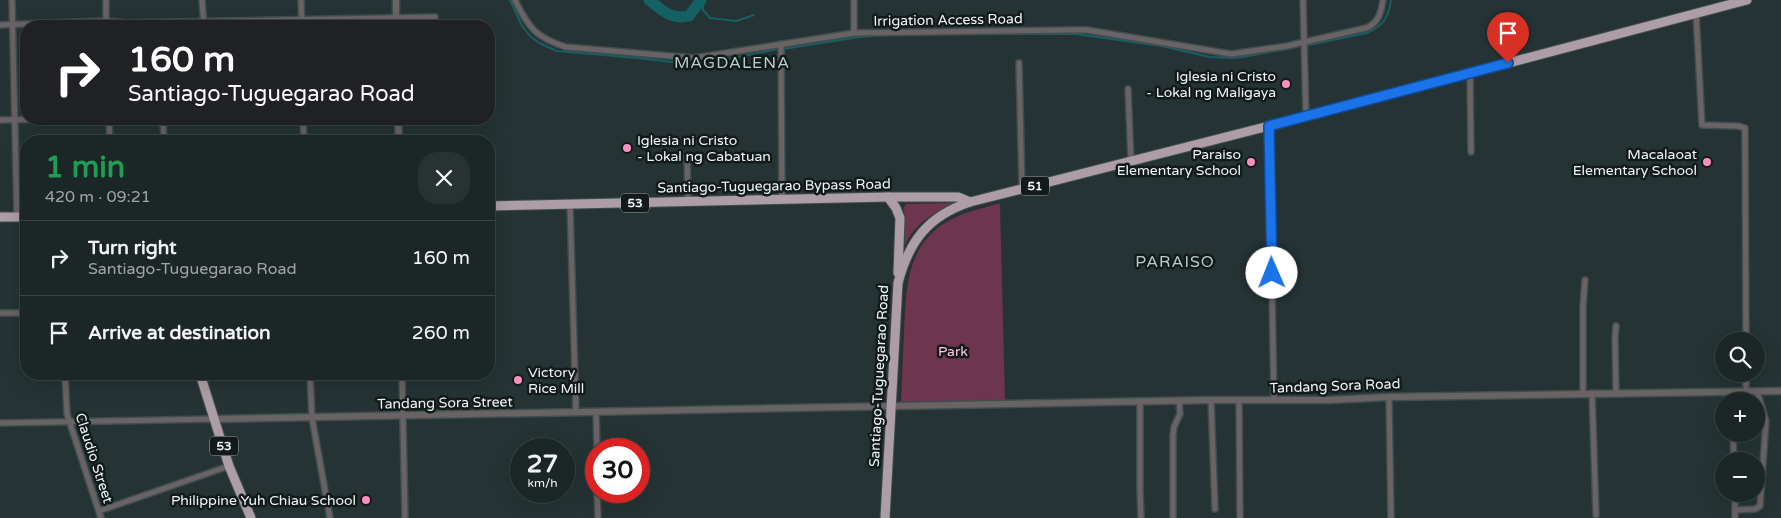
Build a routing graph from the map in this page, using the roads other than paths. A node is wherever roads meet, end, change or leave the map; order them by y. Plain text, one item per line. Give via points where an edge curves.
1 (12, 0) edge
2 (106, 0) edge
3 (202, 0) edge
4 (301, 0) edge
5 (396, 0) edge
6 (515, 0) edge
7 (854, 0) edge
8 (1303, 0) edge
9 (1383, 0) edge
10 (1746, 0) edge
11 (1696, 13) junction
12 (435, 17) dead end
13 (396, 18) junction
14 (106, 20) edge
15 (204, 20) edge
16 (302, 20) joint
17 (0, 25) edge
18 (12, 25) junction
19 (20, 25) edge
20 (854, 33) junction
21 (1303, 42) junction
22 (781, 44) junction
23 (1018, 64) dead end
24 (1470, 72) junction
25 (1128, 89) dead end
26 (1306, 115) junction
27 (0, 120) edge
28 (14, 120) junction
29 (20, 120) edge
30 (1269, 126) junction
31 (1471, 152) dead end
32 (687, 158) dead end
33 (1131, 161) junction
34 (1022, 189) junction
35 (20, 193) edge
36 (888, 197) junction
37 (782, 200) junction
38 (688, 202) junction
39 (970, 202) junction
40 (570, 204) junction
41 (495, 206) edge
42 (0, 217) edge
43 (20, 217) edge
44 (1585, 280) dead end
45 (898, 283) junction
46 (0, 313) edge
47 (20, 313) edge
48 (1616, 326) dead end
49 (1746, 332) edge
50 (66, 380) edge
51 (202, 380) edge
52 (310, 380) edge
53 (402, 380) edge
54 (1746, 382) edge
55 (1746, 391) junction
56 (1757, 391) junction
57 (1781, 391) edge
58 (1715, 392) edge
59 (1732, 392) edge
60 (1583, 393) junction
61 (1592, 393) junction
62 (1616, 393) junction
63 (1389, 396) junction
64 (1211, 400) junction
65 (1274, 400) junction
66 (1179, 401) junction
67 (1239, 401) junction
68 (1140, 402) junction
69 (891, 406) junction
70 (596, 412) junction
71 (576, 413) junction
72 (402, 416) junction
73 (312, 418) junction
74 (215, 419) junction
75 (69, 421) junction
76 (0, 423) edge
77 (597, 438) edge
78 (229, 466) junction
79 (1735, 502) edge
80 (597, 503) edge
81 (1215, 509) dead end
82 (1735, 510) junction
83 (99, 511) junction
84 (1596, 515) dead end
85 (102, 518) edge
86 (251, 518) edge
87 (330, 518) edge
88 (405, 518) edge
89 (598, 518) edge
90 (885, 518) edge
91 (1142, 518) edge
92 (1174, 518) edge
93 (1240, 518) edge
94 (1391, 518) edge
95 (1735, 518) edge

1 - 18 street
2 - 14 street
3 - 15 street
4 - 16 street
5 - 13 street
6 - 22 street, Irrigation Access Road via 536,34 566,46 694,58
7 - 20 street
8 - 21 street
9 - 21 street, Irrigation Access Road via 1378,20 1372,26
10 - 11 highway, Santiago-Tuguegarao Road / 51
11 - 24 highway, Santiago-Tuguegarao Road / 51
11 - 49 street via 1702,125 1745,128
12 - 13 street
13 - 16 street
17 - 18 street
18 - 19 street
18 - 28 street
20 - 21 street, Irrigation Access Road via 1087,30 1231,54
20 - 22 street, Irrigation Access Road
21 - 26 street
22 - 37 street
23 - 34 street
24 - 26 highway, Santiago-Tuguegarao Road / 51
24 - 31 street
25 - 33 street
26 - 30 highway, Santiago-Tuguegarao Road / 51
27 - 28 street
28 - 29 street
28 - 35 street
30 - 33 highway, Santiago-Tuguegarao Road / 51
30 - 65 street
32 - 38 street
33 - 34 highway, Santiago-Tuguegarao Road / 51
34 - 39 highway, Santiago-Tuguegarao Road / 51
36 - 37 highway, Santiago-Tuguegarao Bypass Road / 53
36 - 39 highway, Santiago-Tuguegarao Bypass Road / 53 via 958,197
36 - 45 highway via 900,218
37 - 38 highway, Santiago-Tuguegarao Bypass Road / 53
38 - 40 highway, Santiago-Tuguegarao Bypass Road / 53
39 - 45 highway, Santiago-Tuguegarao Road / 51 via 941,215 921,232 907,256
40 - 41 highway, Santiago-Tuguegarao Bypass Road / 53
40 - 71 street
42 - 43 highway
44 - 60 street
45 - 69 highway, Santiago-Tuguegarao Road / 51
46 - 47 street
48 - 62 street
50 - 75 street, Claudio Street
51 - 74 highway, 53
52 - 73 street
53 - 72 street
54 - 55 street
55 - 56 street, Tandang Sora Road
55 - 59 street, Tandang Sora Road
56 - 57 street, Tandang Sora Road
56 - 82 street via 1766,421 1760,506
58 - 62 street, Tandang Sora Road
60 - 61 street, Tandang Sora Road
60 - 63 street, Tandang Sora Road
61 - 62 street, Tandang Sora Road
61 - 84 street
63 - 65 street, Tandang Sora Road
63 - 94 street
64 - 66 street, Tandang Sora Road
64 - 67 street, Tandang Sora Road
64 - 81 street
65 - 67 street, Tandang Sora Road
66 - 68 street, Tandang Sora Road
66 - 92 street via 1179,418 1173,436
67 - 93 street
68 - 69 street, Tandang Sora Road
68 - 91 street
69 - 70 street, Tandang Sora Street
69 - 90 highway, Santiago-Tuguegarao Road / 51
70 - 71 street, Tandang Sora Street
70 - 77 street
71 - 72 street, Tandang Sora Street
72 - 73 street, Tandang Sora Street
72 - 88 street
73 - 74 street, Tandang Sora Street
73 - 87 street
74 - 75 street, Tandang Sora Street
74 - 78 highway, 53
75 - 76 street, Tandang Sora Street
75 - 83 street, Claudio Street
78 - 83 street
78 - 86 highway, 53
79 - 82 street
80 - 89 street
82 - 95 street
83 - 85 street, Claudio Street

